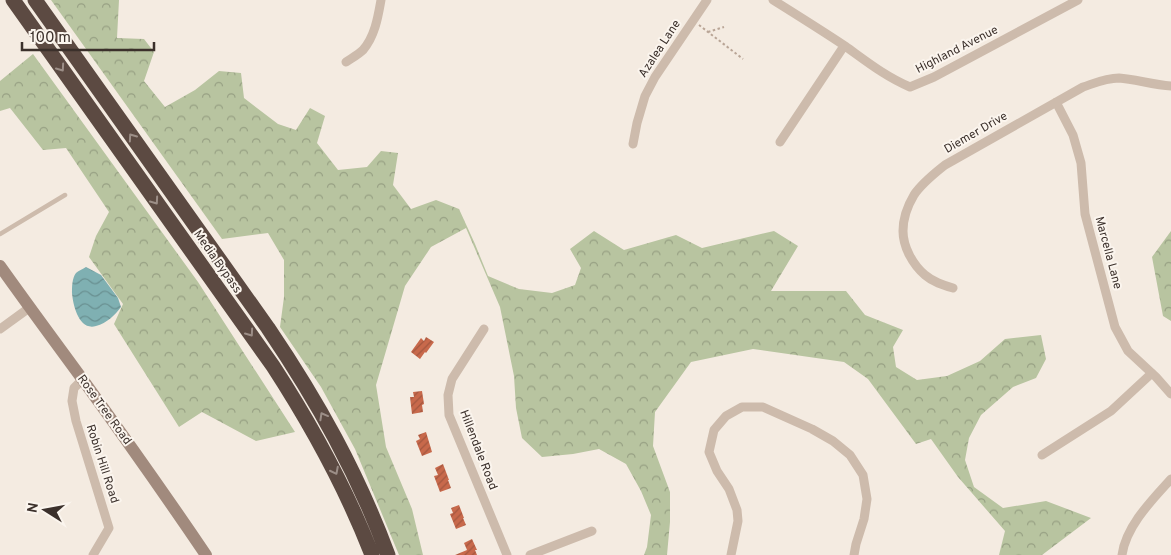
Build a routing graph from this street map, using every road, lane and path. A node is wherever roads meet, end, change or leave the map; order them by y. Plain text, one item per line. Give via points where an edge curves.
1 (13, 0) edge
2 (35, 0) edge
3 (381, 0) edge
4 (707, 0) edge
5 (774, 0) edge
6 (1078, 0) edge
7 (693, 21) junction
8 (724, 27) dead end
9 (708, 32) junction
10 (844, 46) junction
11 (743, 59) dead end
12 (346, 62) dead end
13 (1171, 86) edge
14 (1056, 102) junction
15 (780, 142) dead end
16 (634, 144) dead end
17 (65, 195) dead end
18 (0, 234) edge
19 (0, 266) edge
20 (953, 288) dead end
21 (30, 308) junction
22 (0, 329) edge
23 (484, 329) dead end
24 (1152, 373) junction
25 (83, 379) junction
26 (1171, 394) edge
27 (1042, 455) dead end
28 (1171, 479) edge
29 (592, 531) dead end
30 (93, 555) edge
31 (206, 555) edge
32 (372, 555) edge
33 (388, 555) edge
34 (506, 555) edge
35 (530, 555) edge
36 (731, 555) edge
37 (854, 555) edge
38 (1122, 555) edge

1 -> 32 highway, Media Bypass via 286,386 349,500
33 -> 2 highway, Media Bypass via 338,441 305,384
3 - 12 street via 371,37 362,50
4 - 7 street, Azalea Lane
5 - 10 street, Highland Avenue
6 - 10 street, Highland Avenue via 910,87
7 - 9 path
7 - 16 street, Azalea Lane via 645,96
8 - 9 path
9 - 11 path
10 - 15 street
13 - 14 street, Diemer Drive via 1120,78 1103,80
14 - 20 street, Diemer Drive via 945,165 914,195 905,214 903,232 907,248 914,264 924,275
14 - 24 street, Marcella Lane via 1073,135 1081,164 1085,214 1115,327 1128,351
17 - 18 lane
19 - 21 street, Rose Tree Road
21 - 22 street
21 - 25 street, Rose Tree Road
23 - 34 street, Hillendale Road via 452,379 448,395 449,415
24 - 26 street, Marcella Lane
24 - 27 street via 1111,411
25 - 30 street, Robin Hill Road via 74,388 72,401 110,528
25 - 31 street, Rose Tree Road
28 - 38 street via 1141,513 1126,540
29 - 35 street
36 - 37 street via 738,522 737,510 729,489 716,471 709,452 710,445 714,430 726,416 742,407 763,407 833,441 850,455 863,475 867,499

